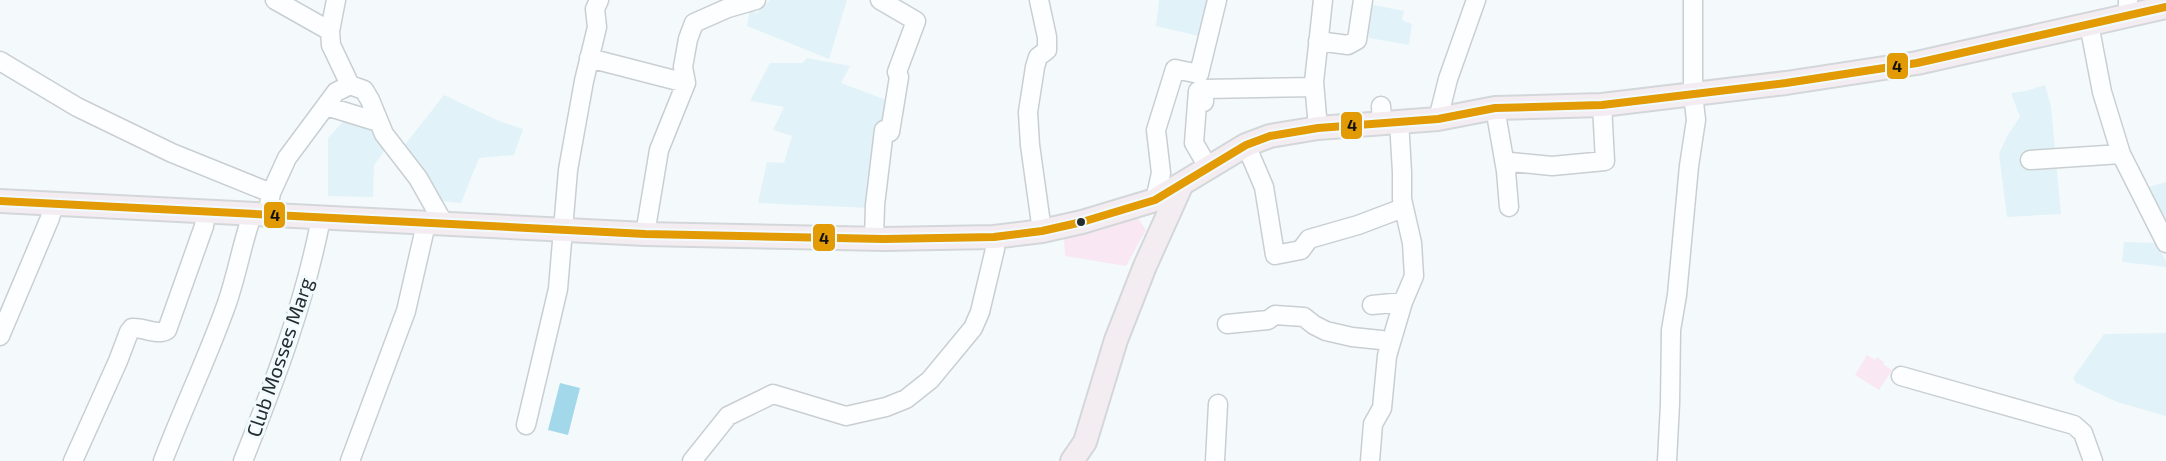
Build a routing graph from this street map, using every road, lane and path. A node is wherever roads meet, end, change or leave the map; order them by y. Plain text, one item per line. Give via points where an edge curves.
1 (275, 0) edge
2 (336, 0) edge
3 (599, 0) edge
4 (756, 0) edge
5 (880, 0) edge
6 (1039, 0) edge
7 (1217, 0) edge
8 (1323, 0) edge
9 (1363, 0) edge
10 (1476, 0) edge
11 (1694, 0) edge
12 (2166, 7) edge
13 (2128, 8) edge
14 (2089, 24) junction
15 (330, 31) junction
16 (1318, 41) junction
17 (589, 58) junction
18 (0, 61) edge
19 (1199, 74) junction
20 (686, 83) junction
21 (350, 85) junction
22 (1314, 87) junction
23 (1693, 94) junction
24 (1197, 102) junction
25 (1602, 105) junction
26 (326, 106) junction
27 (1495, 108) junction
28 (1388, 117) junction
29 (1438, 119) junction
30 (378, 122) junction
31 (1318, 128) junction
32 (1246, 145) junction
33 (2121, 154) junction
34 (2030, 160) dead end
35 (1208, 167) junction
36 (1506, 171) junction
37 (1182, 184) junction
38 (271, 193) junction
39 (1155, 200) junction
40 (0, 201) edge
41 (54, 204) junction
42 (1509, 207) dead end
43 (1403, 208) junction
44 (206, 212) junction
45 (260, 215) junction
46 (321, 218) junction
47 (435, 224) junction
48 (563, 230) junction
49 (1042, 231) junction
50 (645, 234) junction
51 (994, 237) junction
52 (874, 239) junction
53 (2166, 243) edge
54 (1404, 302) junction
55 (1371, 304) dead end
56 (1227, 324) dead end
57 (0, 336) edge
58 (1390, 345) junction
59 (1901, 376) dead end
60 (1218, 404) dead end
61 (526, 425) dead end
62 (73, 461) edge
63 (163, 461) edge
64 (243, 461) edge
65 (350, 461) edge
66 (692, 461) edge
67 (1072, 461) edge
68 (1215, 461) edge
69 (1371, 461) edge
70 (1667, 461) edge
71 (2093, 461) edge

1 - 15 street
2 - 15 street
3 - 17 street
4 - 20 street via 694,23 683,67
5 - 52 street via 916,21 897,72 890,132 884,130
6 - 49 street via 1047,50 1038,57 1028,112
7 - 19 street
8 - 16 street
9 - 16 street via 1357,40 1348,45
10 - 29 street
11 - 23 street
12 - 13 main road
13 - 14 main road
14 - 23 main road via 1917,63
14 - 33 street via 2102,92
15 - 21 street via 331,45
16 - 22 street
17 - 20 street
17 - 48 street via 568,170
18 - 38 street via 77,107 172,153
19 - 24 street
19 - 39 street via 1175,69 1156,130 1161,173
20 - 50 street via 659,150
21 - 26 street via 336,92
21 - 30 street via 364,90
22 - 24 street via 1204,89 1204,102
22 - 31 street
23 - 25 main road
23 - 70 street via 1696,120 1671,330
24 - 35 street via 1194,143
25 - 27 main road
25 - 36 street via 1605,161 1552,166 1511,162
26 - 30 street
26 - 38 street via 287,158
27 - 29 main road
27 - 36 street
28 - 29 main road
28 - 31 main road
28 - 43 street
30 - 47 street via 418,178
31 - 32 main road via 1270,136
32 - 35 main road
32 - 43 street via 1264,187 1275,255 1301,250 1309,239
33 - 34 street
33 - 53 street
35 - 37 main road
36 - 42 street
37 - 39 main road
37 - 67 main road via 1116,340 1085,442
38 - 45 street
39 - 49 main road
40 - 41 main road
41 - 44 main road
41 - 57 street
43 - 54 street via 1412,243 1414,276
44 - 45 main road
44 - 62 street via 167,330 156,332 137,327 129,332
45 - 46 main road
45 - 63 street
46 - 47 main road
46 - 64 street, Club Mosses Marg via 297,317
47 - 48 main road
47 - 65 street
48 - 50 main road
48 - 61 street via 558,289
49 - 51 main road
50 - 52 main road
51 - 52 main road
51 - 66 street via 995,249 973,328 937,373 906,399 846,416 773,394 728,416
54 - 55 street
54 - 58 street
56 - 58 street via 1268,320 1275,315 1304,317 1326,331
58 - 69 street via 1382,408 1373,424
59 - 71 street via 2074,425 2083,434
60 - 68 street

